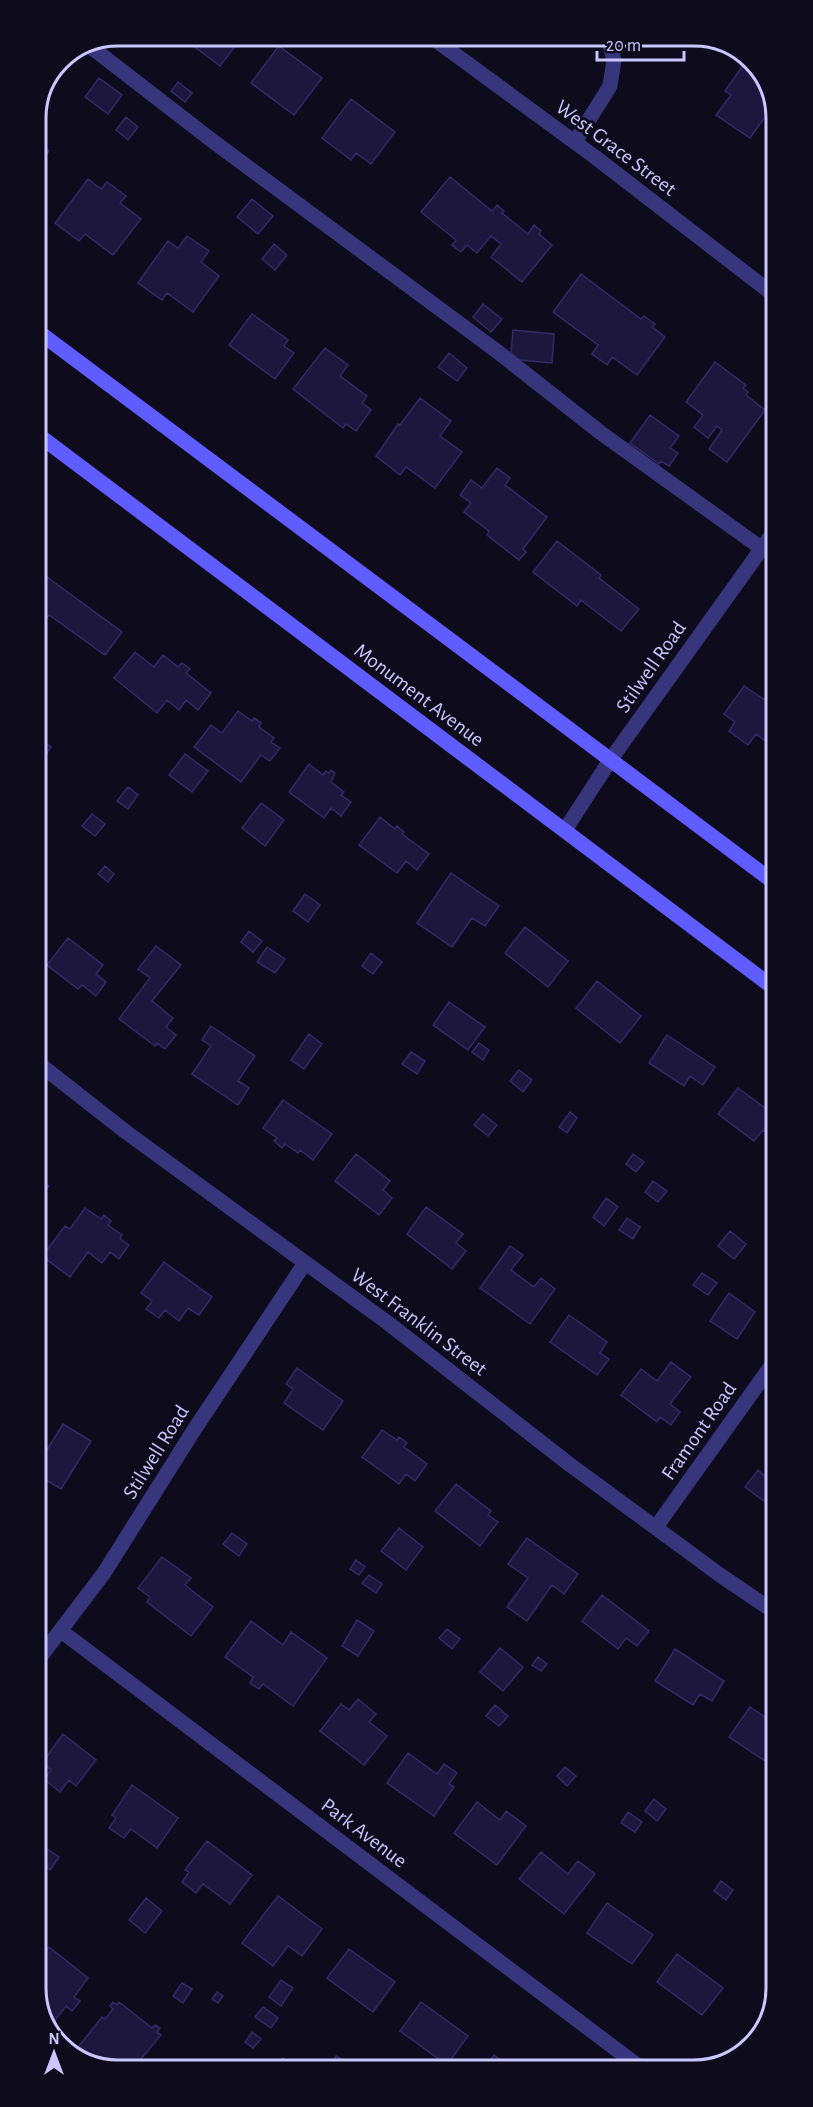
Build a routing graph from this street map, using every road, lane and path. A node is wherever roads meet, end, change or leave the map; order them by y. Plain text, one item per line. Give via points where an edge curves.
1 (444, 47) edge
2 (610, 47) edge
3 (95, 50) edge
4 (575, 142) junction
5 (766, 289) edge
6 (47, 338) edge
7 (47, 441) edge
8 (766, 542) edge
9 (761, 548) junction
10 (611, 759) junction
11 (565, 830) junction
12 (766, 876) edge
13 (766, 981) edge
14 (46, 1070) edge
15 (306, 1263) junction
16 (766, 1373) edge
17 (656, 1527) junction
18 (766, 1606) edge
19 (61, 1631) junction
20 (46, 1650) edge
21 (630, 2060) edge

1 - 4 street, West Grace Street
2 - 4 street via 614,60 610,86
3 - 9 street via 601,433
4 - 5 street, West Grace Street
6 - 10 street
7 - 11 street, Monument Avenue
8 - 9 street, Stilwell Road
9 - 10 street, Stilwell Road
10 - 11 street, Stilwell Road
10 - 12 street
11 - 13 street, Monument Avenue
14 - 15 street, West Franklin Street
15 - 17 street, West Franklin Street
15 - 19 street, Stilwell Road via 104,1573
16 - 17 street, Framont Road
17 - 18 street, West Franklin Street
19 - 20 street, Stilwell Road
19 - 21 street, Park Avenue

